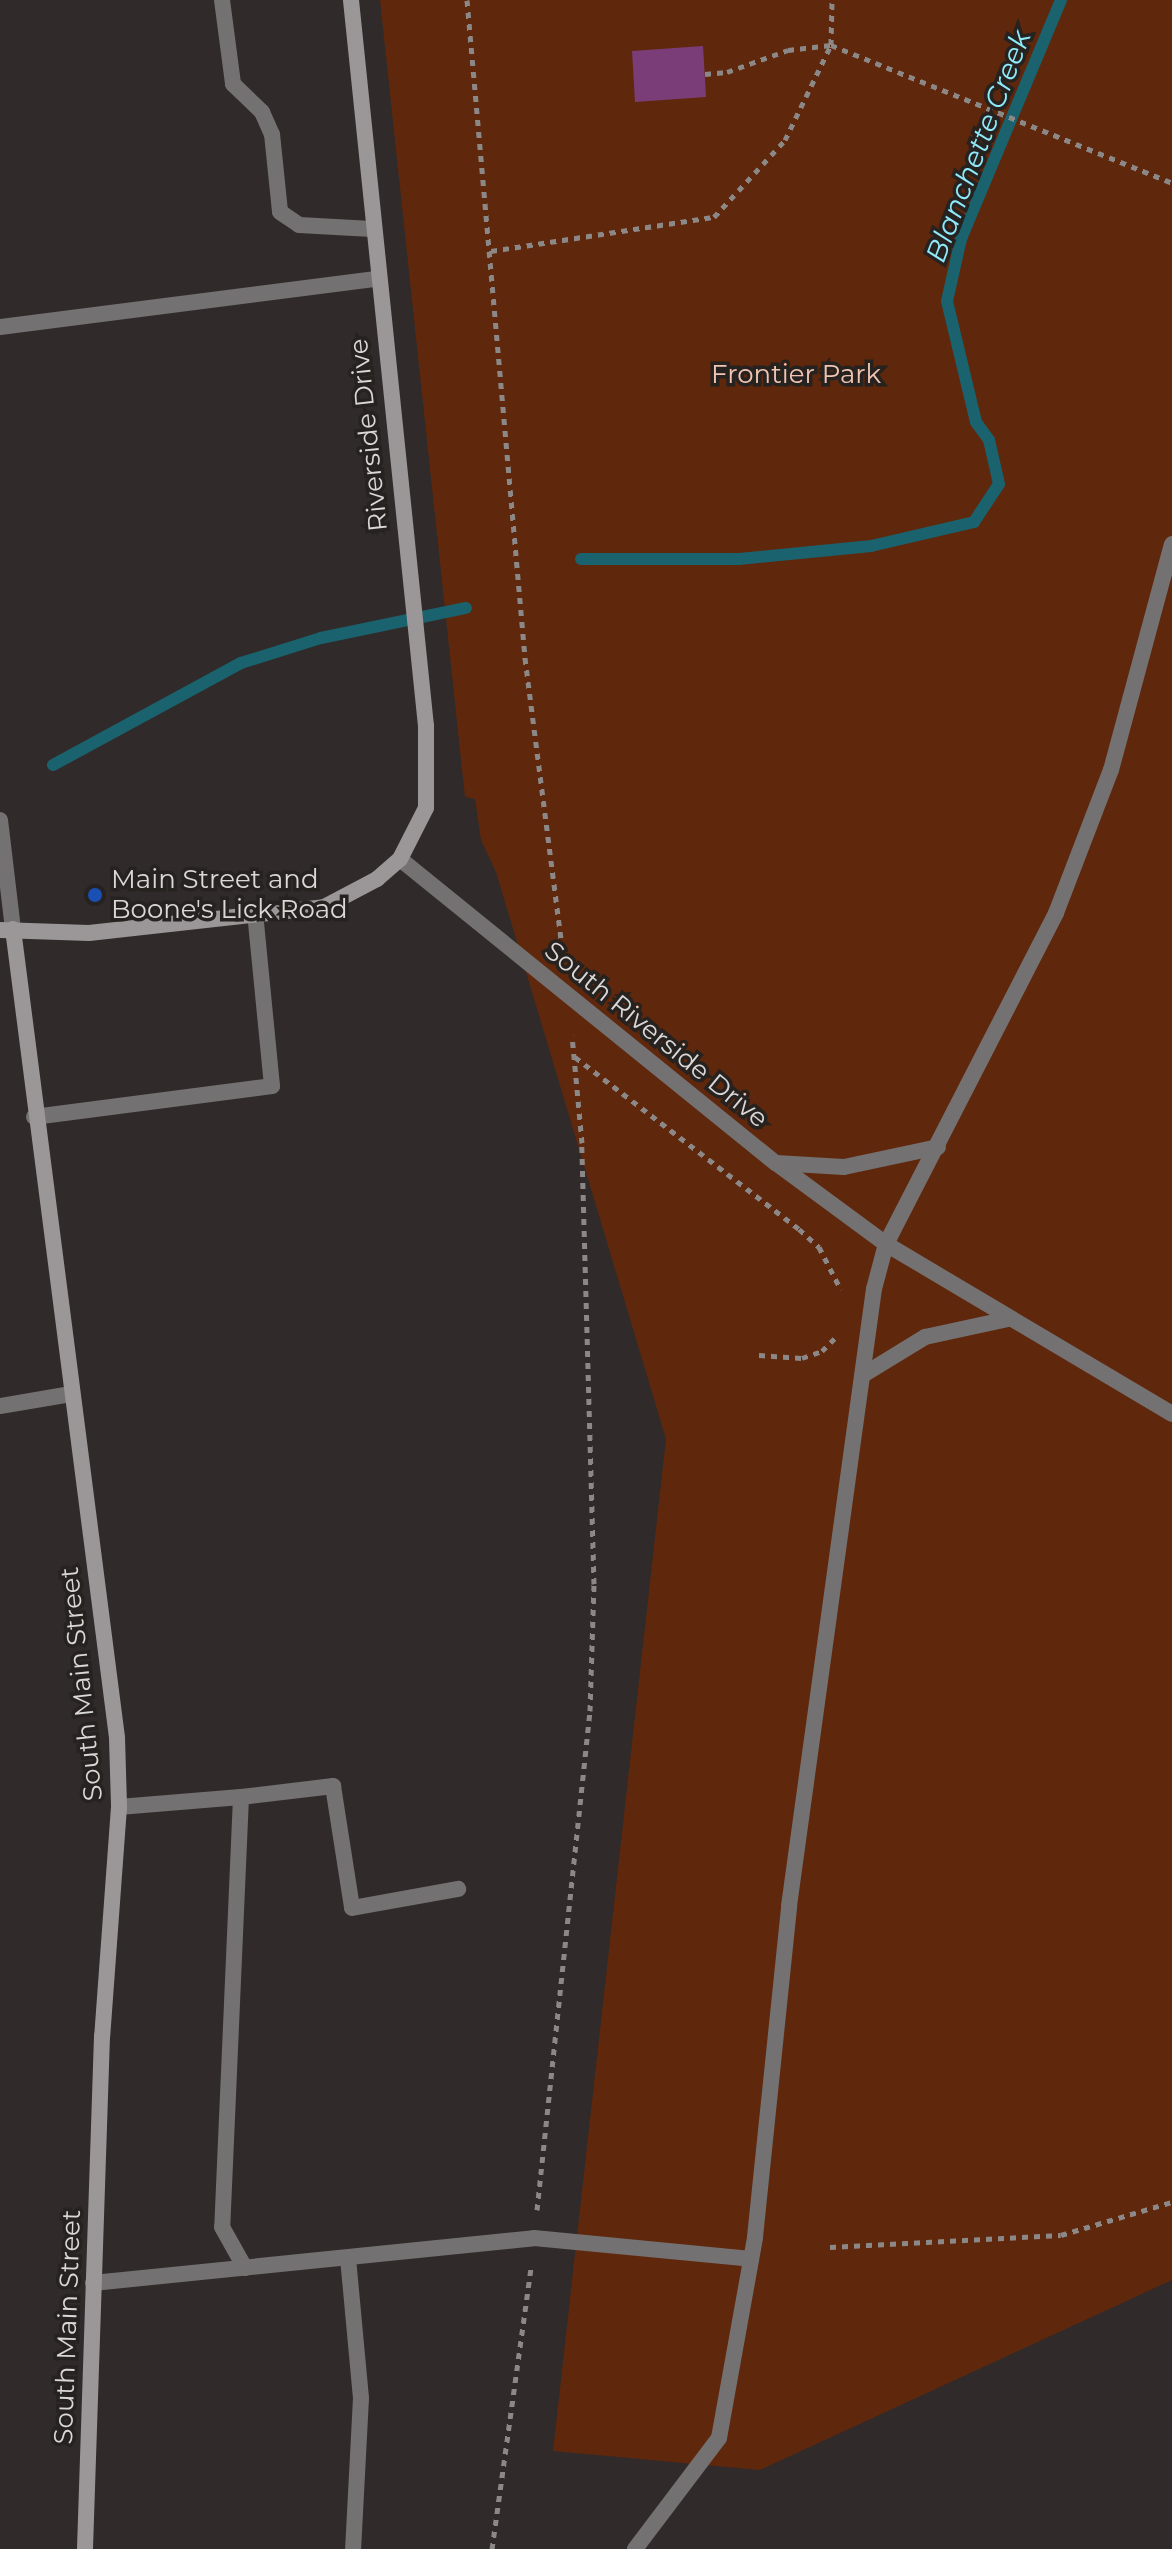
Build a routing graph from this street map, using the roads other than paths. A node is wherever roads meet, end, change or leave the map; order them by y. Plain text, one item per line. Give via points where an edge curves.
1 (222, 0) edge
2 (351, 0) edge
3 (372, 229) junction
4 (376, 279) junction
5 (0, 327) edge
6 (1172, 544) edge
7 (0, 820) edge
8 (400, 859) junction
9 (255, 914) junction
10 (7, 930) edge
11 (34, 1117) junction
12 (938, 1147) junction
13 (776, 1163) junction
14 (886, 1244) junction
15 (1008, 1319) junction
16 (863, 1375) junction
17 (71, 1394) junction
18 (0, 1406) edge
19 (1172, 1414) edge
20 (241, 1797) junction
21 (119, 1807) junction
22 (458, 1889) dead end
23 (348, 2258) junction
24 (751, 2259) junction
25 (245, 2268) junction
26 (93, 2283) junction
27 (85, 2549) edge
28 (353, 2549) edge
29 (635, 2549) edge

1 - 3 street via 233,84 262,112 272,134 280,212 299,225
2 - 3 street, Riverside Drive
3 - 4 street, Riverside Drive
4 - 5 street
4 - 8 street, Riverside Drive via 426,726 426,808
6 - 12 street via 1111,770 1056,913
7 - 10 street, South Main Street
8 - 9 street via 348,898 324,907
8 - 13 street, South Riverside Drive
9 - 10 street via 89,933
9 - 11 street via 272,1086
10 - 11 street, South Main Street
11 - 17 street, South Main Street
12 - 13 street via 844,1167
12 - 14 street
13 - 14 street, South Riverside Drive
14 - 15 street, South Riverside Drive
14 - 16 street
15 - 16 street via 925,1337
15 - 19 street, South Riverside Drive
16 - 24 street via 789,1906 776,2069
17 - 18 street
17 - 21 street, South Main Street via 117,1738
20 - 21 street
20 - 22 street via 333,1786 352,1908
20 - 25 street via 222,2227
21 - 26 street, South Main Street via 102,2036
23 - 24 street via 534,2238
23 - 25 street
23 - 28 street via 361,2398
24 - 29 street via 719,2438
25 - 26 street
26 - 27 street, South Main Street

